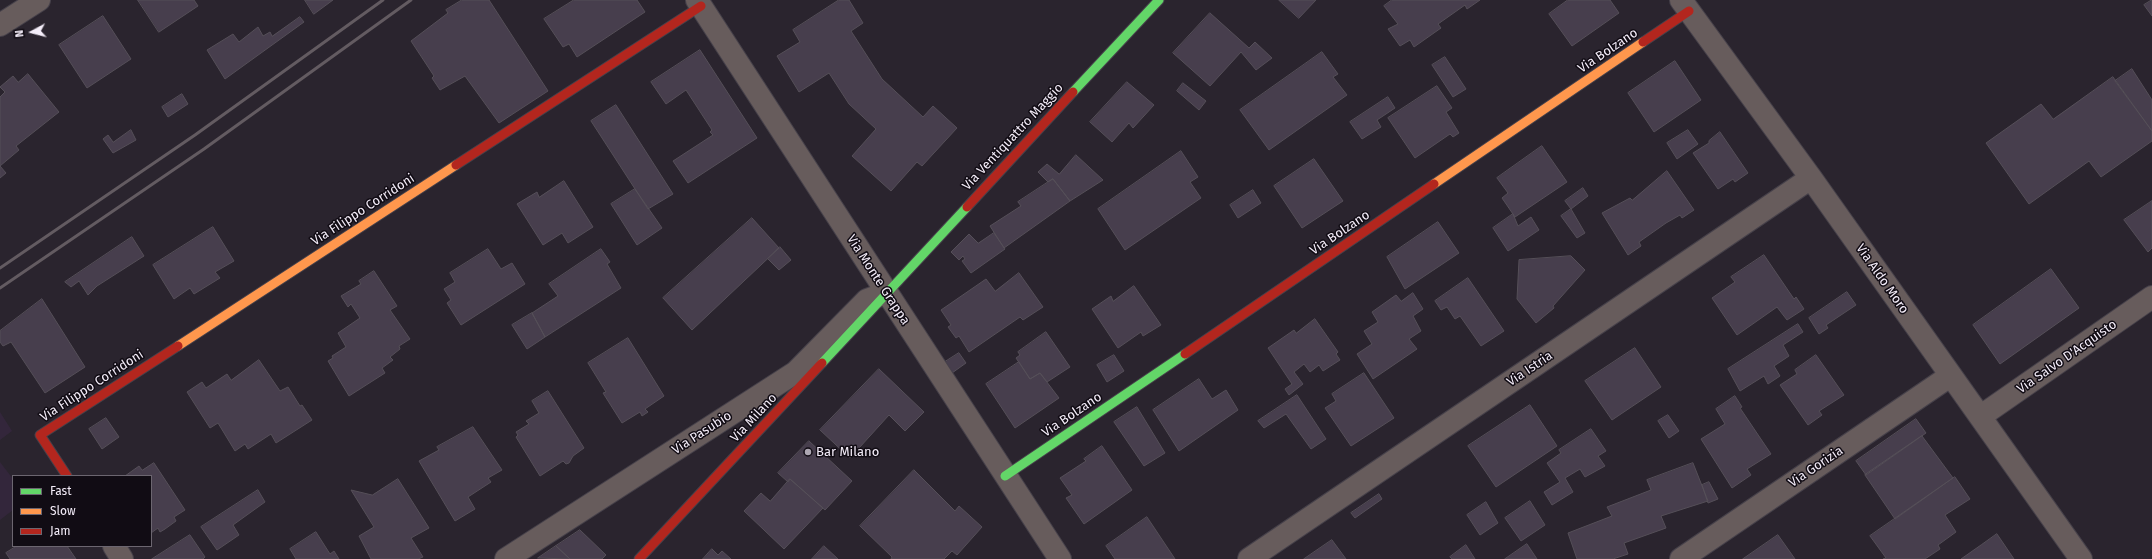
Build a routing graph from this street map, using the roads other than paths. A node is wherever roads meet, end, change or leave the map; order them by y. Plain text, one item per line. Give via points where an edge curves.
1 (39, 0) edge
2 (1159, 0) edge
3 (699, 3) edge
4 (1685, 6) edge
5 (0, 25) edge
6 (1811, 178) junction
7 (886, 293) junction
8 (2152, 297) edge
9 (1950, 376) junction
10 (1981, 416) junction
11 (66, 475) edge
12 (1005, 476) junction
13 (115, 547) edge
14 (122, 559) edge
15 (506, 559) edge
16 (639, 559) edge
17 (1060, 559) edge
18 (1249, 559) edge
19 (1681, 559) edge
20 (2081, 559) edge

1 - 5 street
2 - 7 street, Via Ventiquattro Maggio
3 - 7 street, Via Monte Grappa
3 - 11 street, Via Filippo Corridoni via 40,435
4 - 6 street, Via Aldo Moro
4 - 12 street, Via Bolzano
6 - 9 street, Via Aldo Moro
6 - 18 street, Via Istria
7 - 12 street, Via Monte Grappa
7 - 15 street, Via Pasubio via 867,300 796,372
7 - 16 street, Via Milano via 842,344
8 - 10 street, Via Salvo D'Acquisto
9 - 10 street, Via Aldo Moro
9 - 19 street, Via Gorizia
10 - 20 street, Via Aldo Moro
12 - 17 street, Via Monte Grappa
13 - 14 street

